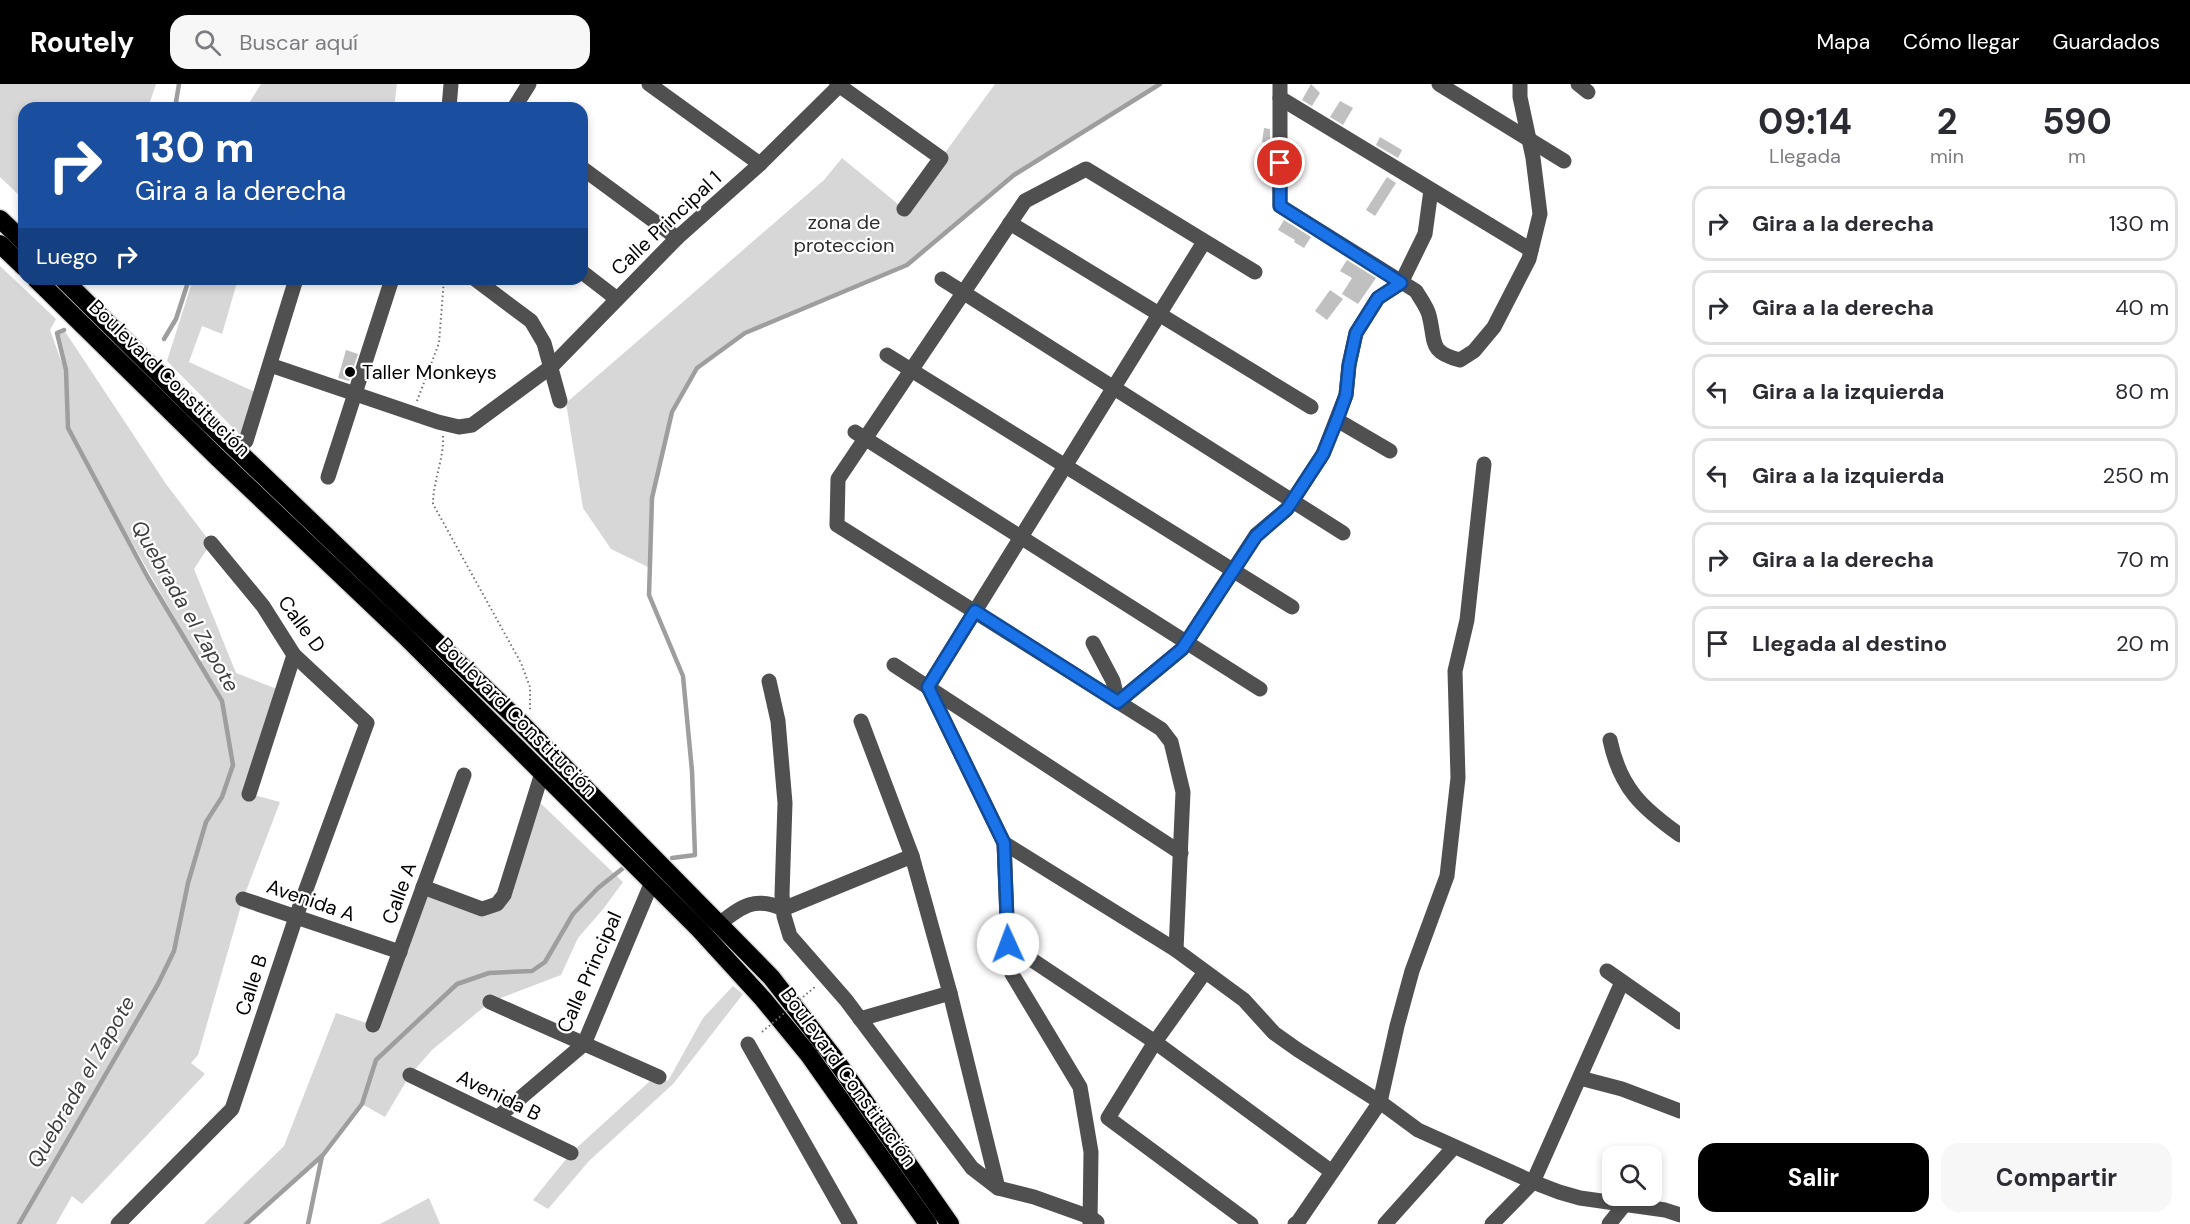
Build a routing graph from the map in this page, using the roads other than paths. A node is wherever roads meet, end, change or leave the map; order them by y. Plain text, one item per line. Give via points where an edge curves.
1 (451, 84) edge
2 (529, 84) edge
3 (649, 84) edge
4 (1439, 84) edge
5 (1520, 84) edge
6 (839, 85) edge
7 (1280, 91) edge
8 (450, 102) edge
9 (518, 102) edge
10 (1529, 140) junction
11 (1564, 161) dead end
12 (760, 164) junction
13 (588, 172) edge
14 (1431, 190) junction
15 (904, 209) dead end
16 (0, 219) edge
17 (1010, 223) junction
18 (18, 236) edge
19 (677, 238) junction
20 (1204, 242) junction
21 (0, 244) edge
22 (1531, 250) junction
23 (18, 261) edge
24 (1254, 272) dead end
25 (588, 277) edge
26 (942, 279) dead end
27 (1401, 283) junction
28 (42, 285) edge
29 (69, 285) edge
30 (294, 285) edge
31 (390, 285) edge
32 (483, 285) edge
33 (963, 293) junction
34 (617, 299) junction
35 (1159, 314) junction
36 (887, 355) dead end
37 (270, 365) junction
38 (552, 366) junction
39 (911, 370) junction
40 (1113, 388) junction
41 (355, 395) junction
42 (560, 401) dead end
43 (1311, 407) dead end
44 (1337, 420) junction
45 (860, 435) junction
46 (246, 441) dead end
47 (1390, 451) dead end
48 (1484, 464) dead end
49 (1065, 466) junction
50 (328, 477) dead end
51 (1292, 501) junction
52 (1343, 533) dead end
53 (1021, 537) junction
54 (211, 543) dead end
55 (1234, 571) junction
56 (1292, 607) dead end
57 (975, 611) junction
58 (1186, 642) junction
59 (1093, 643) dead end
60 (294, 655) junction
61 (894, 665) dead end
62 (769, 681) dead end
63 (928, 687) junction
64 (1260, 689) dead end
65 (1118, 702) junction
66 (861, 721) dead end
67 (367, 723) joint
68 (1610, 740) dead end
69 (542, 773) junction
70 (464, 775) dead end
71 (249, 794) dead end
72 (1680, 835) edge
73 (1004, 843) junction
74 (1181, 853) junction
75 (912, 856) junction
76 (652, 882) junction
77 (423, 887) junction
78 (243, 899) dead end
79 (783, 909) junction
80 (296, 917) junction
81 (719, 924) junction
82 (1008, 944) junction
83 (1176, 951) junction
84 (400, 952) junction
85 (1205, 972) junction
86 (1607, 972) dead end
87 (1622, 982) junction
88 (950, 993) junction
89 (490, 1002) dead end
90 (860, 1019) junction
91 (1680, 1022) edge
92 (373, 1025) dead end
93 (1155, 1042) junction
94 (584, 1044) junction
95 (748, 1044) dead end
96 (410, 1075) dead end
97 (659, 1077) dead end
98 (1580, 1078) junction
99 (1082, 1098) junction
100 (1380, 1102) junction
101 (1680, 1111) edge
102 (498, 1117) junction
103 (1108, 1118) junction
104 (1454, 1147) junction
105 (571, 1153) dead end
106 (1332, 1172) junction
107 (1533, 1182) junction
108 (998, 1188) junction
109 (1602, 1201) edge
110 (1623, 1206) edge
111 (1638, 1206) edge
112 (1680, 1215) edge
113 (1094, 1222) edge
114 (1246, 1222) edge
115 (1298, 1223) edge
116 (118, 1224) edge
117 (850, 1224) edge
118 (928, 1224) edge
119 (950, 1224) edge
120 (1385, 1224) edge
121 (1492, 1224) edge
122 (1609, 1224) edge

1 - 8 street
2 - 9 street
3 - 12 street
4 - 10 street
5 - 10 street
6 - 12 street, Calle Principal 1
6 - 15 street via 941,158
7 - 14 street
7 - 27 street via 1280,206
10 - 11 street
10 - 22 street via 1540,214
12 - 19 street, Calle Principal 1
13 - 19 street
14 - 22 street
14 - 27 street via 1425,234
16 - 18 highway
17 - 20 street via 1025,201 1086,169
17 - 33 street
17 - 35 street
19 - 34 street, Calle Principal 1
20 - 24 street
20 - 35 street
21 - 23 highway
22 - 27 street via 1494,327 1474,351 1460,360 1443,356 1434,343 1429,313 1416,291
25 - 34 street
26 - 33 street
27 - 44 street via 1378,298 1356,333 1346,395
28 - 69 highway, Boulevard Constitución
29 - 81 highway, Boulevard Constitución via 529,732
30 - 37 street
31 - 41 street
32 - 38 street via 531,321
33 - 39 street
33 - 40 street
34 - 38 street, Calle Principal 1
35 - 40 street
35 - 43 street
36 - 39 street
37 - 41 street
37 - 46 street
38 - 41 street, Calle Principal 1 via 472,425 459,427
38 - 42 street
39 - 45 street
39 - 49 street
40 - 49 street
40 - 51 street
41 - 50 street
44 - 47 street
44 - 51 street via 1323,454
45 - 53 street
45 - 57 street via 838,479 837,525
48 - 100 street via 1467,620 1455,671 1458,778 1447,876 1412,971
49 - 53 street
49 - 55 street
51 - 52 street
51 - 55 street via 1256,536
53 - 57 street
53 - 58 street
54 - 60 street, Calle D via 263,606
55 - 56 street
55 - 58 street
57 - 63 street
57 - 65 street
58 - 64 street
58 - 65 street
59 - 65 street via 1113,681
60 - 67 street, Calle D
60 - 71 street
61 - 63 street
62 - 79 street via 778,721 785,803
63 - 73 street
63 - 74 street
65 - 74 street via 1161,729 1171,742 1183,792
66 - 75 street
67 - 80 street, Calle B
68 - 72 street via 1614,762 1630,791 1651,815
69 - 76 highway, Boulevard Constitución
69 - 77 street via 504,895 496,904 482,909
70 - 77 street, Calle A
73 - 82 street
73 - 83 street
74 - 83 street
75 - 79 street
75 - 88 street
76 - 94 street, Calle Principal
76 - 118 highway, Boulevard Constitución via 784,1024
77 - 84 street, Calle A
78 - 80 street, Avenida A
79 - 81 street via 756,902 740,908
79 - 90 street via 790,936
80 - 84 street, Avenida A
80 - 116 street, Calle B via 232,1109
81 - 119 highway, Boulevard Constitución via 771,977 826,1047
82 - 93 street
82 - 99 street via 1012,974 1080,1087
83 - 85 street
84 - 92 street, Calle A
85 - 93 street
85 - 100 street via 1244,1000 1274,1033
86 - 87 street
87 - 91 street
87 - 98 street
88 - 90 street
88 - 108 street
89 - 94 street
90 - 108 street via 972,1168
93 - 103 street
93 - 106 street
94 - 97 street
94 - 102 street, Calle Principal
95 - 117 street
96 - 102 street, Avenida B
98 - 101 street
98 - 107 street
99 - 103 street
99 - 113 street via 1091,1152
100 - 104 street via 1418,1130
100 - 106 street
102 - 105 street, Avenida B
103 - 114 street
104 - 107 street
104 - 120 street
106 - 115 street
107 - 109 street
107 - 121 street
108 - 113 street via 1034,1197
110 - 122 street
111 - 112 street

